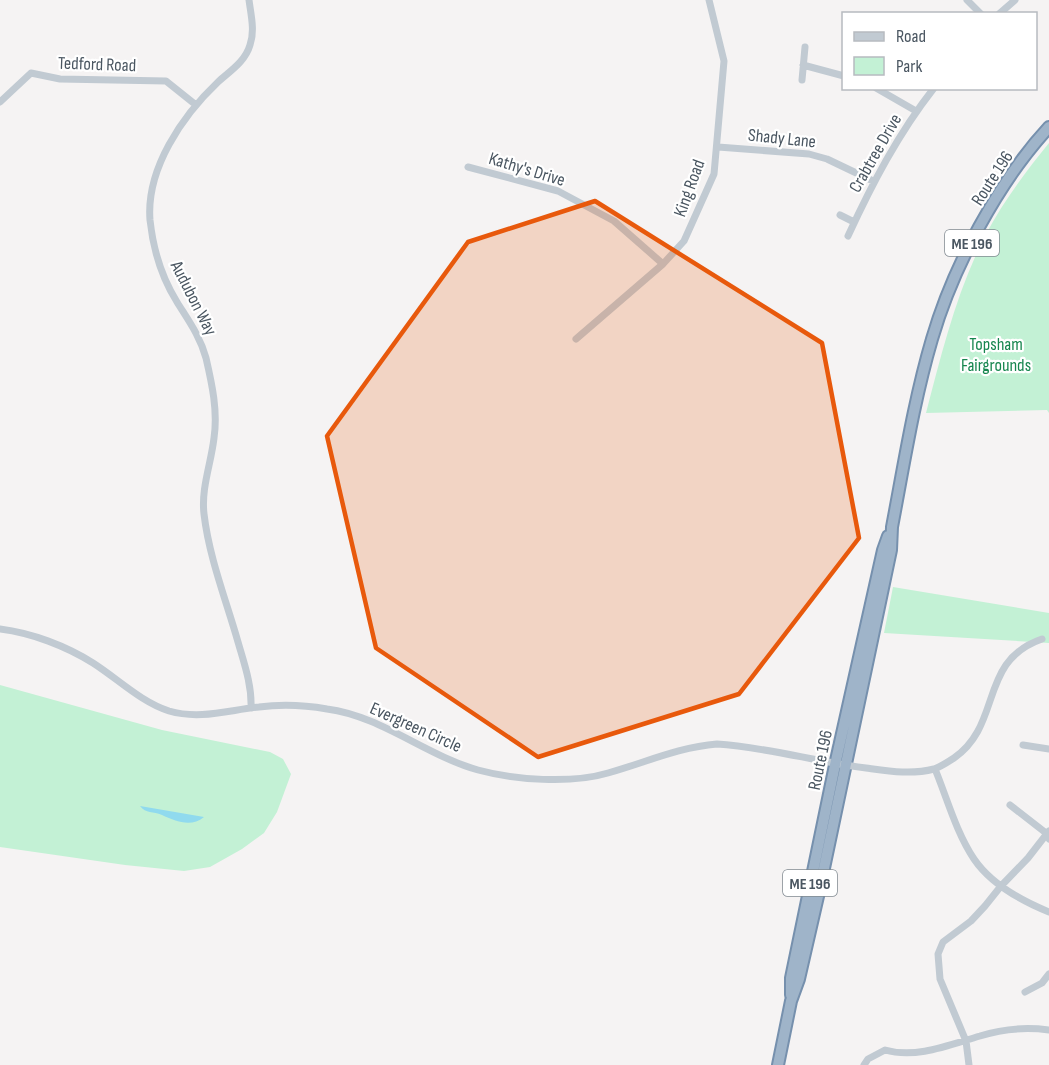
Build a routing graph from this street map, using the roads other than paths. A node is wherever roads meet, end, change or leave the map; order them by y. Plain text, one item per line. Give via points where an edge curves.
1 (249, 0) edge
2 (709, 0) edge
3 (967, 0) edge
4 (1015, 0) edge
5 (979, 12) edge
6 (1001, 12) edge
7 (805, 47) dead end
8 (803, 65) junction
9 (842, 76) edge
10 (801, 80) dead end
11 (879, 90) edge
12 (932, 90) edge
13 (0, 102) edge
14 (196, 105) junction
15 (916, 111) junction
16 (1049, 127) edge
17 (718, 147) junction
18 (468, 167) dead end
19 (873, 181) junction
20 (840, 215) dead end
21 (854, 222) junction
22 (848, 236) dead end
23 (663, 264) junction
24 (576, 339) dead end
25 (0, 629) edge
26 (1042, 639) dead end
27 (251, 708) junction
28 (1023, 745) dead end
29 (1049, 749) edge
30 (841, 765) junction
31 (935, 769) junction
32 (1010, 805) dead end
33 (1048, 834) edge
34 (1001, 886) junction
35 (1049, 912) edge
36 (1049, 974) edge
37 (1025, 992) dead end
38 (1049, 1030) edge
39 (966, 1041) junction
40 (778, 1065) edge
41 (864, 1065) edge
42 (969, 1065) edge

1 - 14 street, Audubon Way via 253,35 250,47 235,68
2 - 17 street, King Road via 724,61
3 - 5 street
4 - 6 street
7 - 8 street
8 - 9 street
8 - 10 street
11 - 15 street
12 - 15 street, Crabtree Drive
13 - 14 street, Tedford Road via 31,73 60,79 166,81
14 - 27 street, Audubon Way via 167,148 157,171 150,220 159,262 175,299 199,337 212,386 215,427 205,477 204,514 208,542 248,678
15 - 19 street, Crabtree Drive
16 - 30 highway, Route 196 / ME 196 via 994,202 955,275 933,337 892,527 883,550
17 - 19 street, Shady Lane via 809,154
17 - 23 street, King Road via 714,174 684,241
18 - 23 street, Kathy's Drive via 558,191 615,221
19 - 21 street, Crabtree Drive
20 - 21 street
21 - 22 street, Crabtree Drive
23 - 24 street, King Road
25 - 27 street, Evergreen Circle via 60,645 168,711 199,716
26 - 31 street via 1013,655 996,679 978,733 962,752
27 - 30 street, Evergreen Circle via 281,705 329,709 381,726 478,770 519,777 606,774 699,745 717,744
28 - 29 street
30 - 31 street, Evergreen Circle via 906,773
30 - 40 highway, Route 196 / ME 196 via 793,968 791,1001
31 - 34 street via 963,840 975,860
32 - 33 street
33 - 34 street
34 - 35 street
34 - 39 street via 970,921 943,942 938,954 940,979
36 - 37 street
38 - 39 street via 1000,1031
39 - 41 street via 917,1053 885,1050
39 - 42 street

